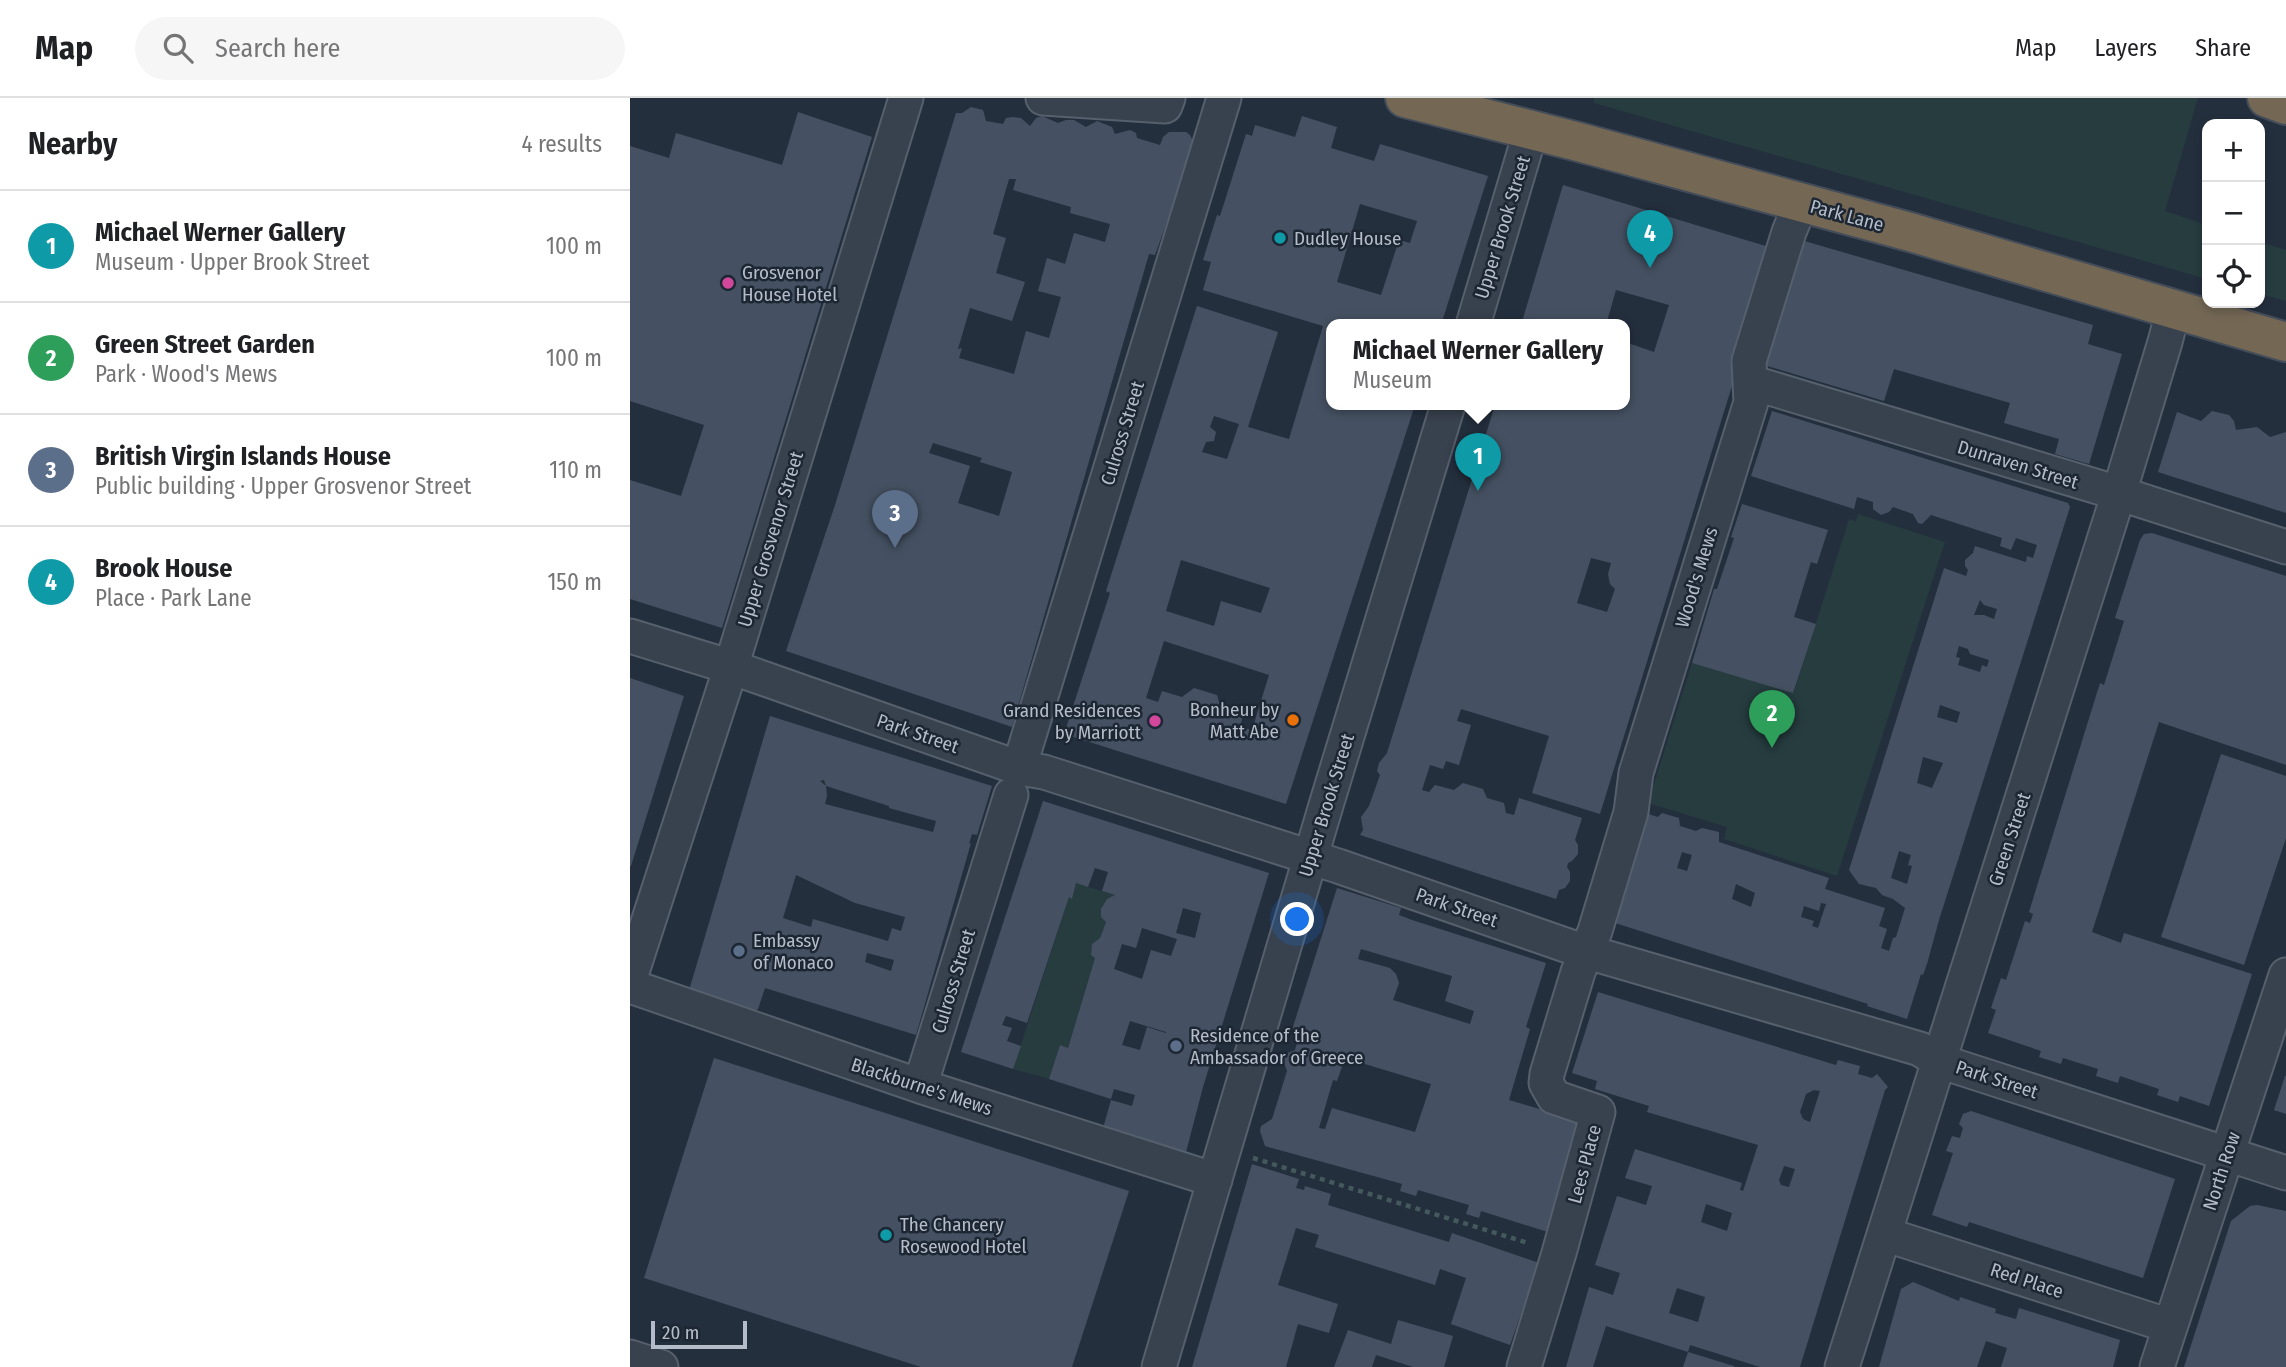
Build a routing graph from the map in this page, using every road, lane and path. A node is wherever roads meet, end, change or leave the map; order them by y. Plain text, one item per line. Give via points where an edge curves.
1 (906, 98) edge
2 (1043, 98) edge
3 (1168, 98) edge
4 (1224, 98) edge
5 (1405, 98) edge
6 (2267, 98) edge
7 (2286, 105) edge
8 (1535, 114) edge
9 (1801, 203) junction
10 (2173, 311) junction
11 (1475, 319) edge
12 (2286, 342) edge
13 (1750, 382) junction
14 (1446, 410) edge
15 (2118, 493) junction
16 (2286, 547) edge
17 (630, 636) edge
18 (731, 667) junction
19 (1015, 781) junction
20 (1311, 857) junction
21 (1588, 952) junction
22 (2286, 975) edge
23 (630, 978) edge
24 (630, 986) edge
25 (1939, 1061) junction
26 (920, 1086) junction
27 (1223, 1149) junction
28 (2226, 1153) junction
29 (2286, 1173) edge
30 (1215, 1180) junction
31 (1884, 1234) junction
32 (1559, 1253) junction
33 (2170, 1326) junction
34 (630, 1357) edge
35 (661, 1367) edge
36 (1159, 1367) edge
37 (1524, 1367) edge
38 (1842, 1367) edge
39 (2157, 1367) edge

1 - 18 street, Upper Grosvenor Street
2 - 3 street via 1165,106
4 - 19 street, Culross Street
5 - 8 highway, Park Lane
6 - 7 highway
8 - 9 highway, Park Lane
8 - 11 street, Upper Brook Street
9 - 10 highway, Park Lane
9 - 13 street, Wood's Mews via 1749,361
10 - 12 highway, Park Lane
10 - 15 street, Green Street
13 - 15 street, Dunraven Street
13 - 21 street, Wood's Mews via 1751,402 1636,773 1630,812
14 - 20 street, Upper Brook Street
15 - 16 street, Dunraven Street
15 - 25 street, Green Street
17 - 18 street, Park Street
18 - 19 street, Park Street
18 - 23 street, Upper Grosvenor Street
19 - 20 street, Park Street via 1044,772
19 - 26 street, Culross Street
20 - 21 street, Park Street
20 - 27 street, Upper Brook Street
21 - 25 street, Park Street via 1920,1049
21 - 32 street, Lees Place via 1546,1083 1562,1101 1598,1112
22 - 28 street, North Row
24 - 26 street, Blackburne's Mews
25 - 28 street, Park Street
25 - 31 street, Green Street
26 - 30 street, Blackburne's Mews
27 - 30 street, Upper Brook Street
27 - 32 path
28 - 29 street, Park Street
28 - 33 street, North Row
30 - 36 street, Upper Brook Street
31 - 33 street, Red Place
31 - 38 street, Green Street
32 - 37 street, Lees Place
33 - 39 street, North Row
34 - 35 street

